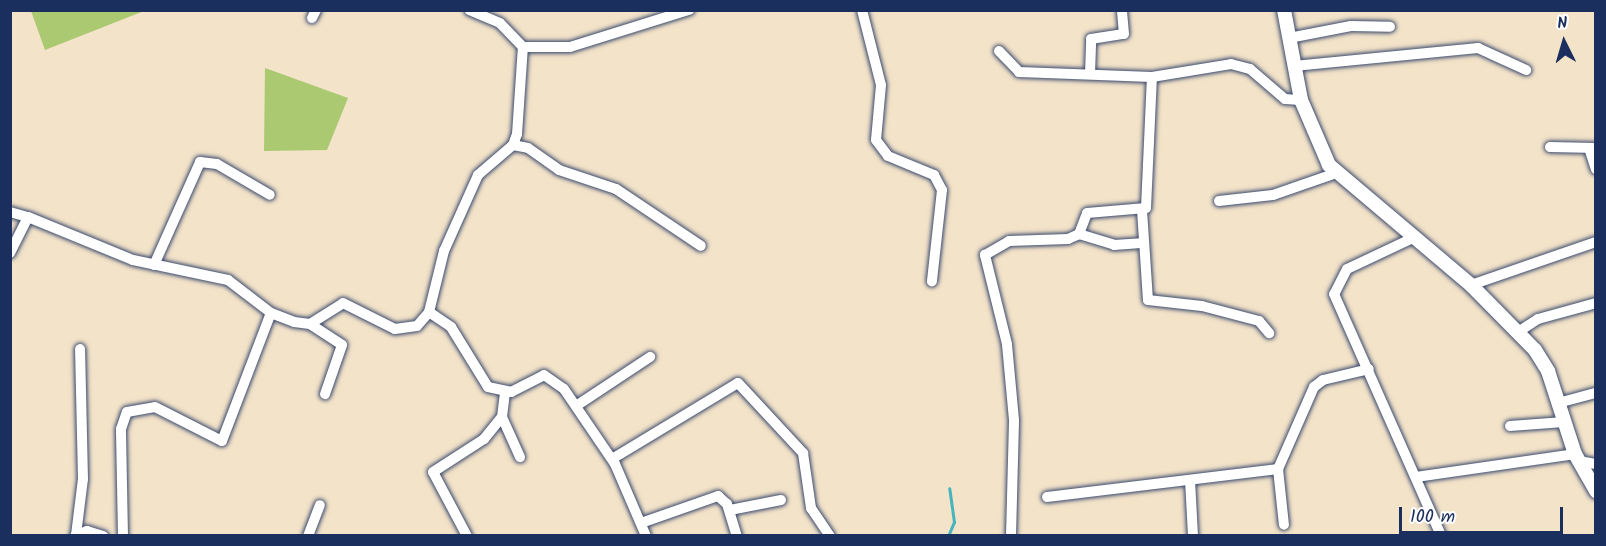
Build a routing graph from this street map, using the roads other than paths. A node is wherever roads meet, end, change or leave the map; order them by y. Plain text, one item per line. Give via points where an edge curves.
1 (689, 10) edge
2 (862, 10) edge
3 (1122, 10) edge
4 (1284, 10) edge
5 (473, 11) edge
6 (1390, 27) dead end
7 (1289, 38) junction
8 (523, 46) junction
9 (999, 51) dead end
10 (1294, 66) junction
11 (1526, 70) dead end
12 (1090, 74) junction
13 (1152, 77) junction
14 (1301, 100) junction
15 (513, 145) junction
16 (1550, 147) dead end
17 (1592, 148) edge
18 (1596, 169) edge
19 (1336, 173) junction
20 (270, 195) dead end
21 (1219, 201) dead end
22 (1142, 210) junction
23 (10, 212) edge
24 (28, 217) junction
25 (1079, 234) junction
26 (1414, 237) junction
27 (1596, 242) edge
28 (1141, 243) junction
29 (700, 246) dead end
30 (10, 253) edge
31 (154, 265) junction
32 (932, 281) dead end
33 (1471, 285) junction
34 (1596, 303) edge
35 (429, 312) junction
36 (271, 314) junction
37 (310, 324) junction
38 (1518, 332) junction
39 (1269, 333) dead end
40 (80, 349) dead end
41 (650, 357) dead end
42 (1369, 369) junction
43 (504, 393) junction
44 (1596, 393) edge
45 (325, 394) dead end
46 (1558, 403) junction
47 (576, 406) junction
48 (502, 417) junction
49 (1563, 422) junction
50 (1510, 426) dead end
51 (520, 457) dead end
52 (1577, 458) junction
53 (612, 459) junction
54 (1596, 464) edge
55 (1278, 469) junction
56 (1416, 477) junction
57 (1190, 480) junction
58 (1596, 491) edge
59 (1047, 497) dead end
60 (781, 500) dead end
61 (320, 504) dead end
62 (730, 510) junction
63 (642, 523) junction
64 (1284, 525) dead end
65 (75, 535) edge
66 (104, 536) edge
67 (123, 536) edge
68 (308, 536) edge
69 (467, 536) edge
70 (646, 536) edge
71 (737, 536) edge
72 (830, 536) edge
73 (1011, 536) edge
74 (1192, 536) edge
75 (1441, 536) edge

1 - 8 street via 570,47
2 - 32 street via 880,85 876,140 888,156 934,176 942,190
3 - 12 street via 1124,34 1091,39
4 - 7 main road
5 - 8 street via 500,23
6 - 7 street via 1351,26
7 - 10 main road
8 - 15 street
9 - 12 street via 1019,72
10 - 11 street via 1478,48
10 - 14 main road
12 - 13 street
13 - 14 street via 1231,64 1250,69 1285,99
13 - 22 street via 1148,204
14 - 19 main road via 1315,143
15 - 29 street via 528,148 559,171 616,189
15 - 35 street via 478,175 444,251
16 - 17 street
17 - 18 street
19 - 21 street via 1272,195
19 - 26 main road
20 - 31 street via 217,164 200,162
22 - 25 street via 1087,213
22 - 28 street
23 - 24 street
24 - 30 street
24 - 31 street
25 - 28 street via 1114,245
25 - 73 street via 1009,240 985,255 1007,344 1014,420
26 - 33 main road
26 - 42 street via 1339,277 1334,294
27 - 33 street
28 - 39 street via 1148,300 1202,306 1259,321
31 - 36 street via 228,280
33 - 38 main road
34 - 38 street via 1538,319
35 - 37 street via 417,326 394,328 343,303
35 - 43 street via 451,327 488,387
36 - 37 street
36 - 67 street via 222,441 155,407 127,412 121,429
37 - 45 street via 342,345
38 - 46 main road via 1548,371
40 - 65 street via 83,479
41 - 47 street
42 - 55 street via 1323,380 1314,387
42 - 56 street
43 - 47 street via 544,375
43 - 48 street
44 - 46 street
46 - 49 main road
47 - 53 street
48 - 51 street
48 - 69 street via 484,439 433,472
49 - 50 street
49 - 52 main road
52 - 54 street
52 - 56 street
52 - 58 main road
53 - 63 street
53 - 72 street via 738,383 803,453 811,508
55 - 57 street
55 - 64 street
56 - 75 street
57 - 59 street
57 - 74 street
60 - 62 street
61 - 68 street
62 - 63 street via 722,497 712,496
62 - 71 street
63 - 70 street
65 - 66 street via 87,531

